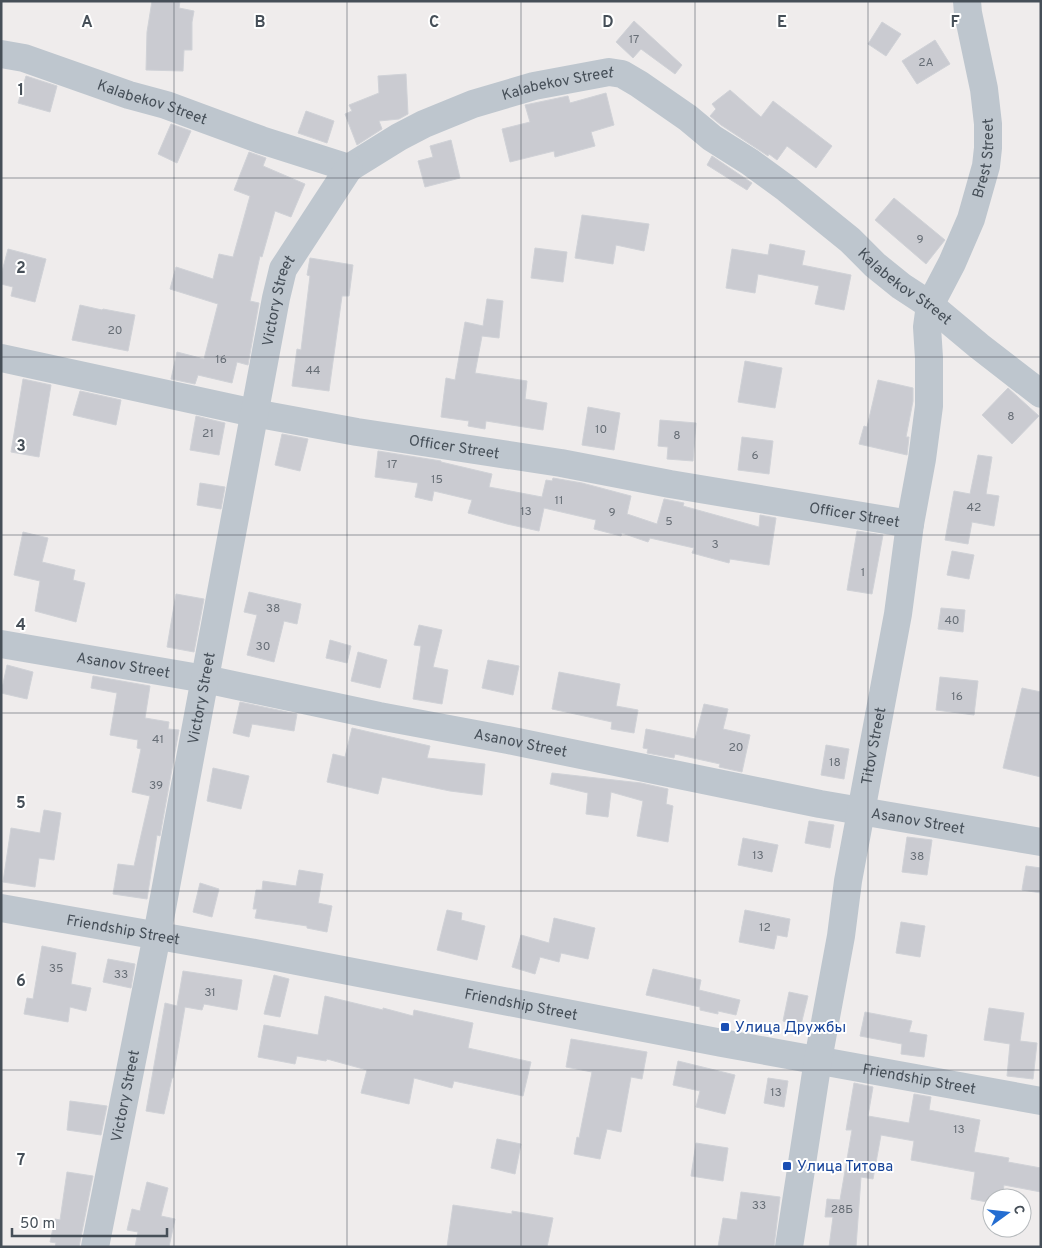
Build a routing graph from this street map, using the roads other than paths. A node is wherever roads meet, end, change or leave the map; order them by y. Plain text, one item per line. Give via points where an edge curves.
1 (968, 1) edge
2 (1, 54) edge
3 (349, 168) junction
4 (930, 305) junction
5 (1, 358) edge
6 (1041, 394) edge
7 (254, 413) junction
8 (910, 524) junction
9 (1, 644) edge
10 (205, 679) junction
11 (862, 812) junction
12 (1041, 842) edge
13 (1, 908) edge
14 (157, 935) junction
15 (818, 1060) junction
16 (1041, 1101) edge
17 (95, 1247) edge
18 (789, 1247) edge

1 - 4 street, Brest Street via 984,89 988,132 986,166 971,219
2 - 3 street, Kalabekov Street via 24,58
3 - 4 street, Kalabekov Street via 424,124 473,104 534,86 609,72 622,74 788,189 875,265
3 - 7 street, Victory Street via 283,269
4 - 6 street, Kalabekov Street
4 - 8 street, Titov Street via 927,327 929,406
5 - 7 street, Officer Street
7 - 8 street, Officer Street
7 - 10 street, Victory Street
8 - 11 street, Titov Street via 898,614
9 - 10 street, Asanov Street
10 - 11 street, Asanov Street
10 - 14 street, Victory Street
11 - 12 street, Asanov Street
11 - 15 street, Titov Street
13 - 14 street, Friendship Street
14 - 15 street, Friendship Street
14 - 17 street, Victory Street
15 - 16 street, Friendship Street
15 - 18 street, Titov Street

